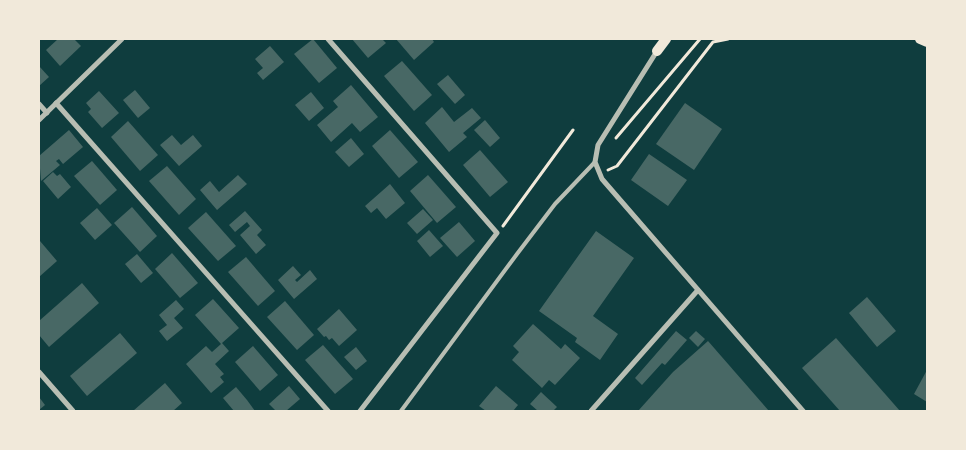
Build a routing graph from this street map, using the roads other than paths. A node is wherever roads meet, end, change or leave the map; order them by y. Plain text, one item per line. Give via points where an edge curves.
1 (122, 39) edge
2 (328, 39) edge
3 (661, 39) edge
4 (666, 39) edge
5 (920, 39) edge
6 (927, 42) edge
7 (657, 51) junction
8 (39, 104) edge
9 (56, 104) junction
10 (47, 113) junction
11 (39, 120) edge
12 (594, 162) junction
13 (698, 290) junction
14 (39, 372) edge
15 (73, 411) edge
16 (328, 411) edge
17 (360, 411) edge
18 (401, 411) edge
19 (591, 411) edge
20 (803, 411) edge

1 - 9 street
2 - 17 street via 497,234
3 - 7 main road
4 - 7 main road
5 - 6 main road
7 - 12 street via 598,145
8 - 10 street
9 - 10 street
9 - 16 street
10 - 11 street
12 - 13 street via 599,175
12 - 18 lane via 544,218
13 - 19 street
13 - 20 street
14 - 15 street

